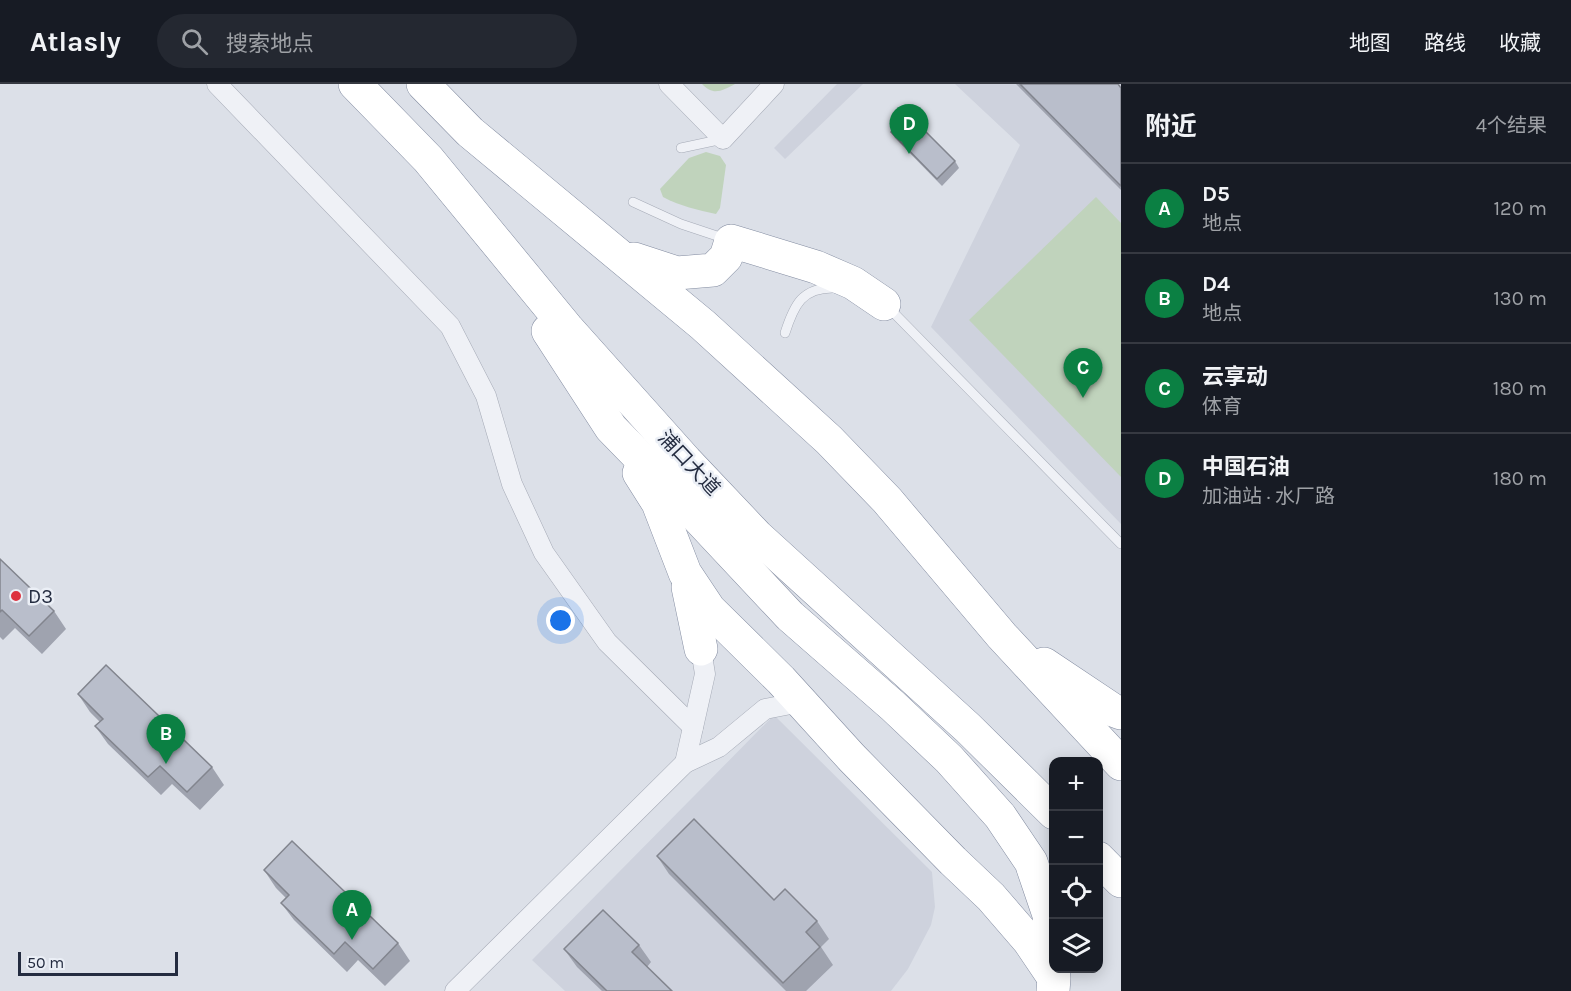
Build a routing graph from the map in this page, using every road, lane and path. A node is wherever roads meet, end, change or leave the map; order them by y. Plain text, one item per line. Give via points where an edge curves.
1 (217, 84) edge
2 (355, 84) edge
3 (423, 84) edge
4 (669, 84) edge
5 (774, 84) edge
6 (723, 139) junction
7 (681, 148) dead end
8 (633, 202) dead end
9 (470, 210) junction
10 (731, 241) junction
11 (618, 254) junction
12 (884, 304) junction
13 (785, 333) dead end
14 (611, 428) junction
15 (1121, 544) edge
16 (685, 573) junction
17 (1002, 636) junction
18 (701, 649) joint
19 (801, 702) junction
20 (1121, 713) edge
21 (693, 728) junction
22 (684, 763) junction
23 (1121, 764) edge
24 (1051, 811) edge
25 (1103, 863) edge
26 (1121, 881) edge
27 (1053, 984) edge
28 (454, 991) edge

1 - 21 street via 450,326 486,396 512,484 544,553 607,642
2 - 9 highway, 浦口大道 via 428,159
3 - 11 highway via 470,132
4 - 6 street
5 - 6 street
6 - 7 lane
8 - 10 lane
9 - 14 highway
9 - 24 highway, 浦口大道 via 567,328 757,536 968,728
10 - 11 highway via 726,257 713,270 677,273
10 - 12 highway via 816,267 853,283
11 - 17 highway via 829,440 887,500
12 - 13 lane via 846,288 825,288 804,296 792,310
12 - 15 lane
14 - 16 highway via 657,503
14 - 27 highway via 790,616 949,759 1000,816 1031,862 1049,915
16 - 18 highway
16 - 19 highway via 709,609
17 - 20 highway
17 - 23 highway
18 - 21 street via 705,674
19 - 22 street via 765,709 719,747
19 - 27 highway via 991,897 1029,941
21 - 22 street
22 - 28 street
25 - 26 highway

